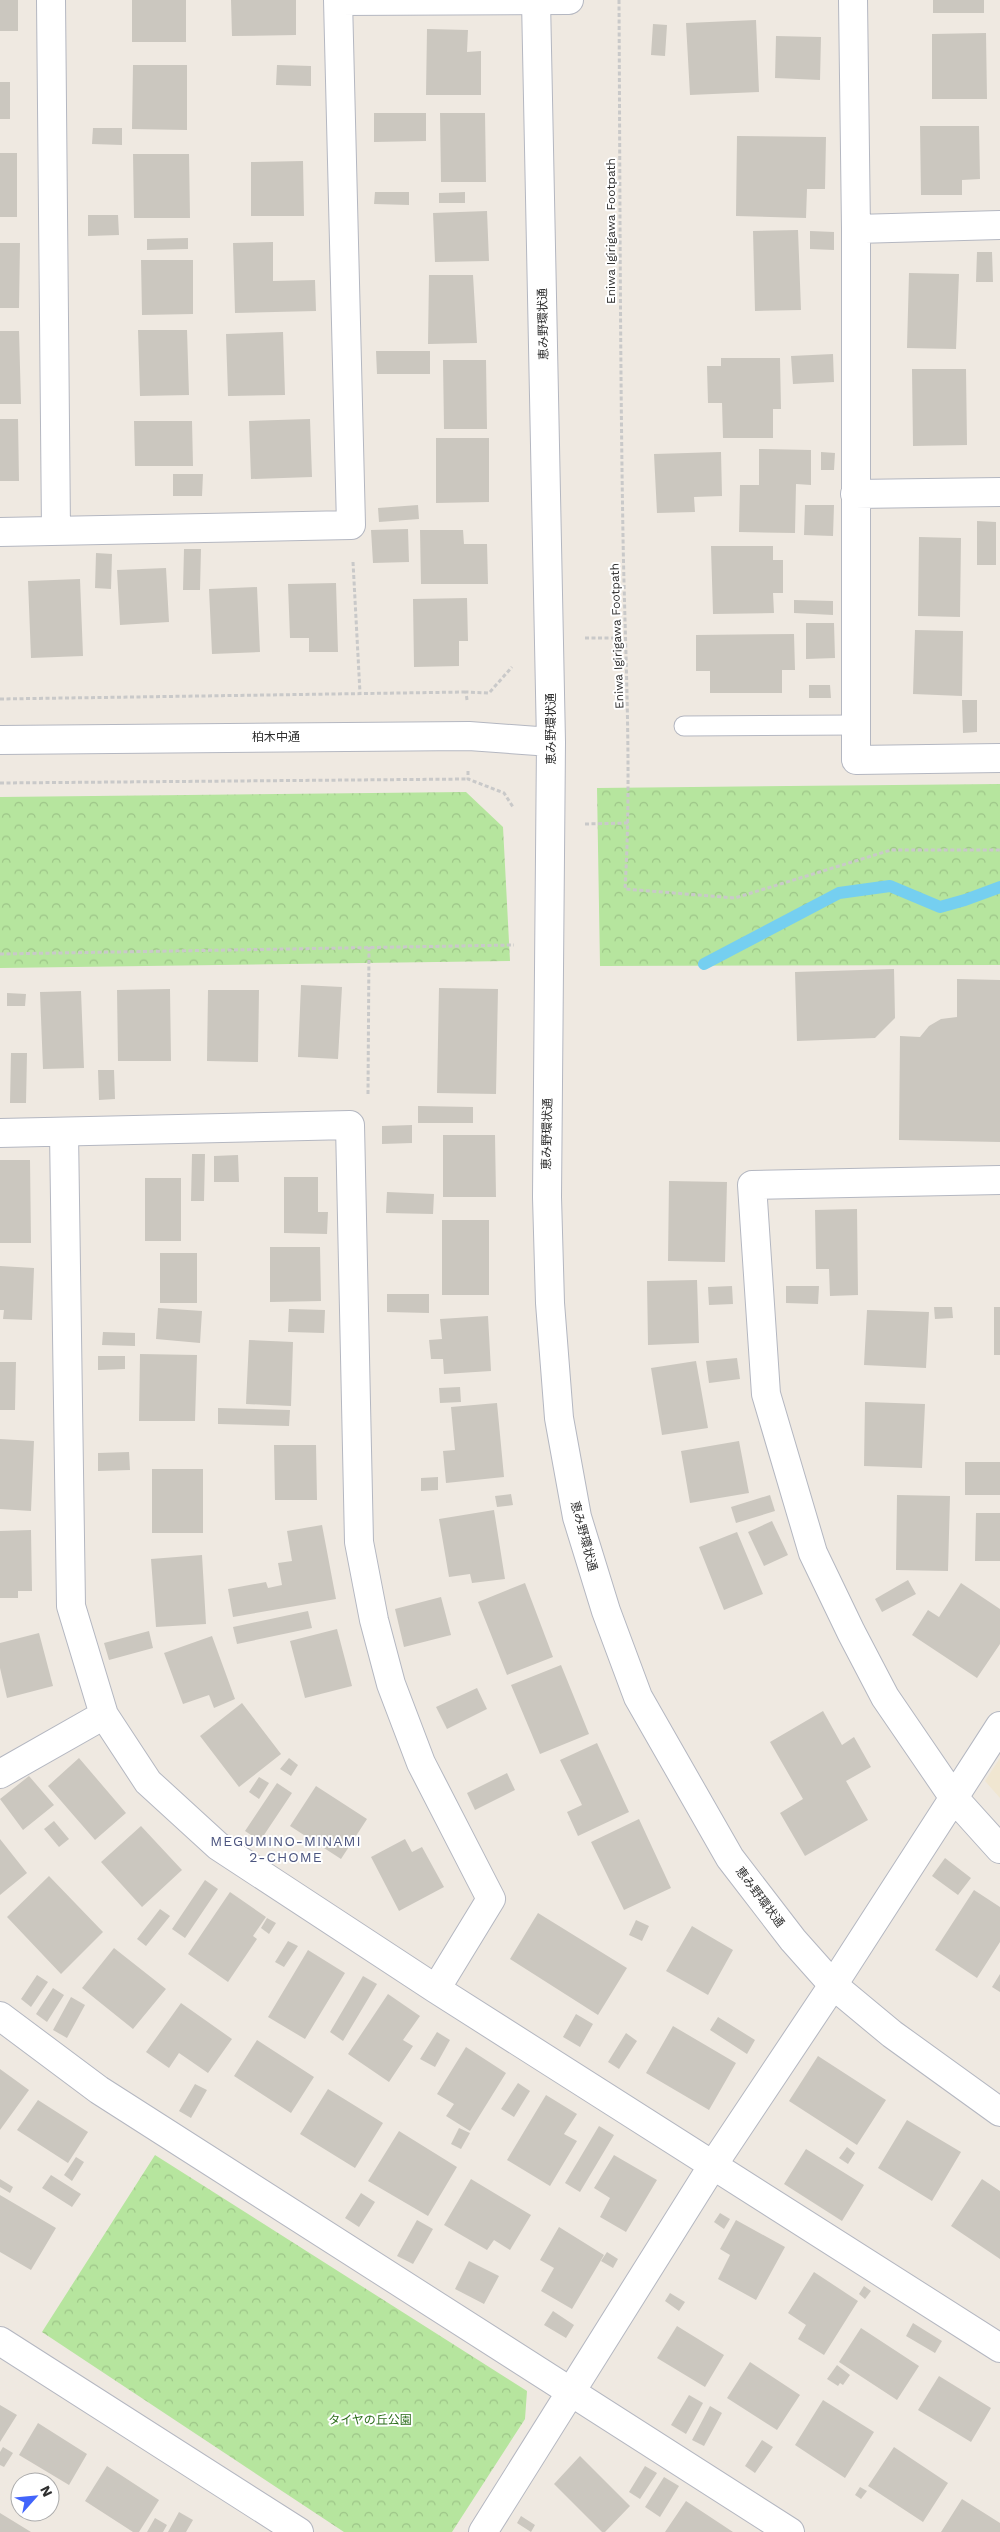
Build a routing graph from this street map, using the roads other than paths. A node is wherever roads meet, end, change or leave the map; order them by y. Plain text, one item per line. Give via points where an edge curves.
1 (51, 0) edge
2 (569, 0) edge
3 (853, 0) edge
4 (338, 1) edge
5 (536, 1) edge
6 (1000, 225) edge
7 (856, 229) junction
8 (1000, 492) edge
9 (856, 494) junction
10 (56, 531) junction
11 (0, 532) edge
12 (856, 725) junction
13 (684, 726) dead end
14 (0, 740) edge
15 (552, 742) junction
16 (1000, 758) edge
17 (64, 1132) junction
18 (0, 1133) edge
19 (1000, 1180) edge
20 (104, 1715) junction
21 (1000, 1726) edge
22 (0, 1774) edge
23 (954, 1798) junction
24 (1000, 1849) edge
25 (833, 1986) junction
26 (436, 1989) junction
27 (0, 2016) edge
28 (1000, 2112) edge
29 (713, 2165) junction
30 (0, 2341) edge
31 (1000, 2348) edge
32 (571, 2393) junction
33 (299, 2532) edge
34 (483, 2532) edge
35 (790, 2532) edge

1 - 10 street
2 - 5 street
3 - 7 street
4 - 5 street
4 - 10 street via 351,525
5 - 15 street, 恵み野環状通
6 - 7 street
7 - 9 street
8 - 9 street
9 - 12 street
10 - 11 street
12 - 13 lane
12 - 16 street via 856,760
14 - 15 street, 柏木中通 via 469,736
15 - 25 street, 恵み野環状通 via 547,1187 550,1294 559,1418 577,1517 606,1611 638,1697 730,1858
17 - 18 street
17 - 20 street via 71,1606
17 - 26 street via 350,1125 361,1552 391,1684 414,1746 491,1900
19 - 23 street via 752,1185 766,1394 814,1553 885,1696
20 - 22 street
20 - 26 street via 148,1782 218,1846
21 - 23 street
23 - 24 street
23 - 25 street
25 - 28 street, 恵み野環状通 via 892,2034
25 - 29 street
26 - 29 street
27 - 32 street via 99,2090
29 - 31 street
29 - 32 street
30 - 33 street
32 - 34 street
32 - 35 street

